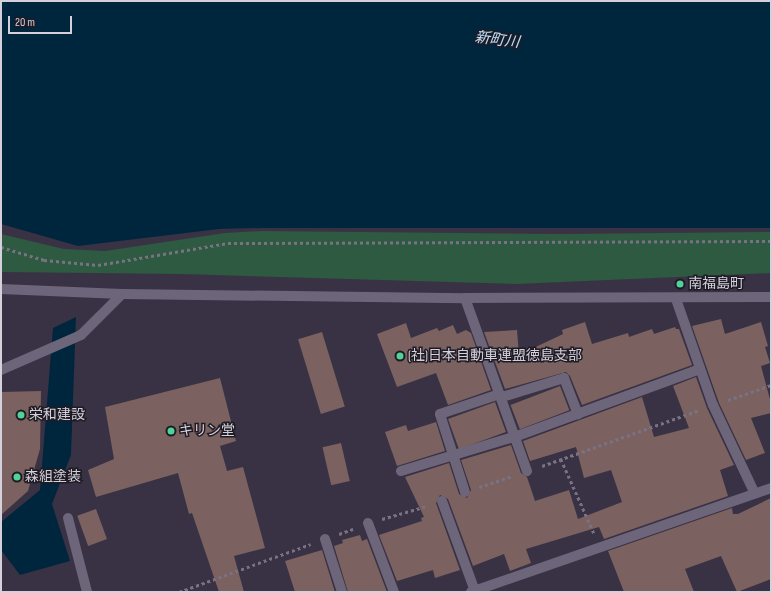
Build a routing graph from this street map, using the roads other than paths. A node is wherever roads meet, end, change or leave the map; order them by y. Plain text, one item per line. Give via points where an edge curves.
1 (1, 289) edge
2 (122, 294) junction
3 (771, 297) edge
4 (465, 298) junction
5 (676, 299) junction
6 (700, 369) junction
7 (1, 370) edge
8 (501, 395) junction
9 (578, 414) junction
10 (516, 436) junction
11 (453, 457) junction
12 (401, 471) dead end
13 (527, 471) dead end
14 (771, 488) edge
15 (465, 492) dead end
16 (755, 494) junction
17 (442, 501) dead end
18 (68, 518) dead end
19 (368, 523) dead end
20 (325, 539) dead end
21 (473, 591) edge
22 (87, 592) edge
23 (342, 592) edge
24 (394, 592) edge

1 - 2 street
2 - 4 street
2 - 7 street via 81,336
3 - 5 street
4 - 5 street
4 - 8 street
5 - 6 street
6 - 9 street
6 - 16 street via 713,405
8 - 9 street via 564,378
8 - 10 street
8 - 11 street via 440,414
9 - 10 street
10 - 11 street
10 - 13 street
11 - 12 street
11 - 15 street
14 - 16 street
16 - 21 street
17 - 21 street
18 - 22 street
19 - 24 street
20 - 23 street

